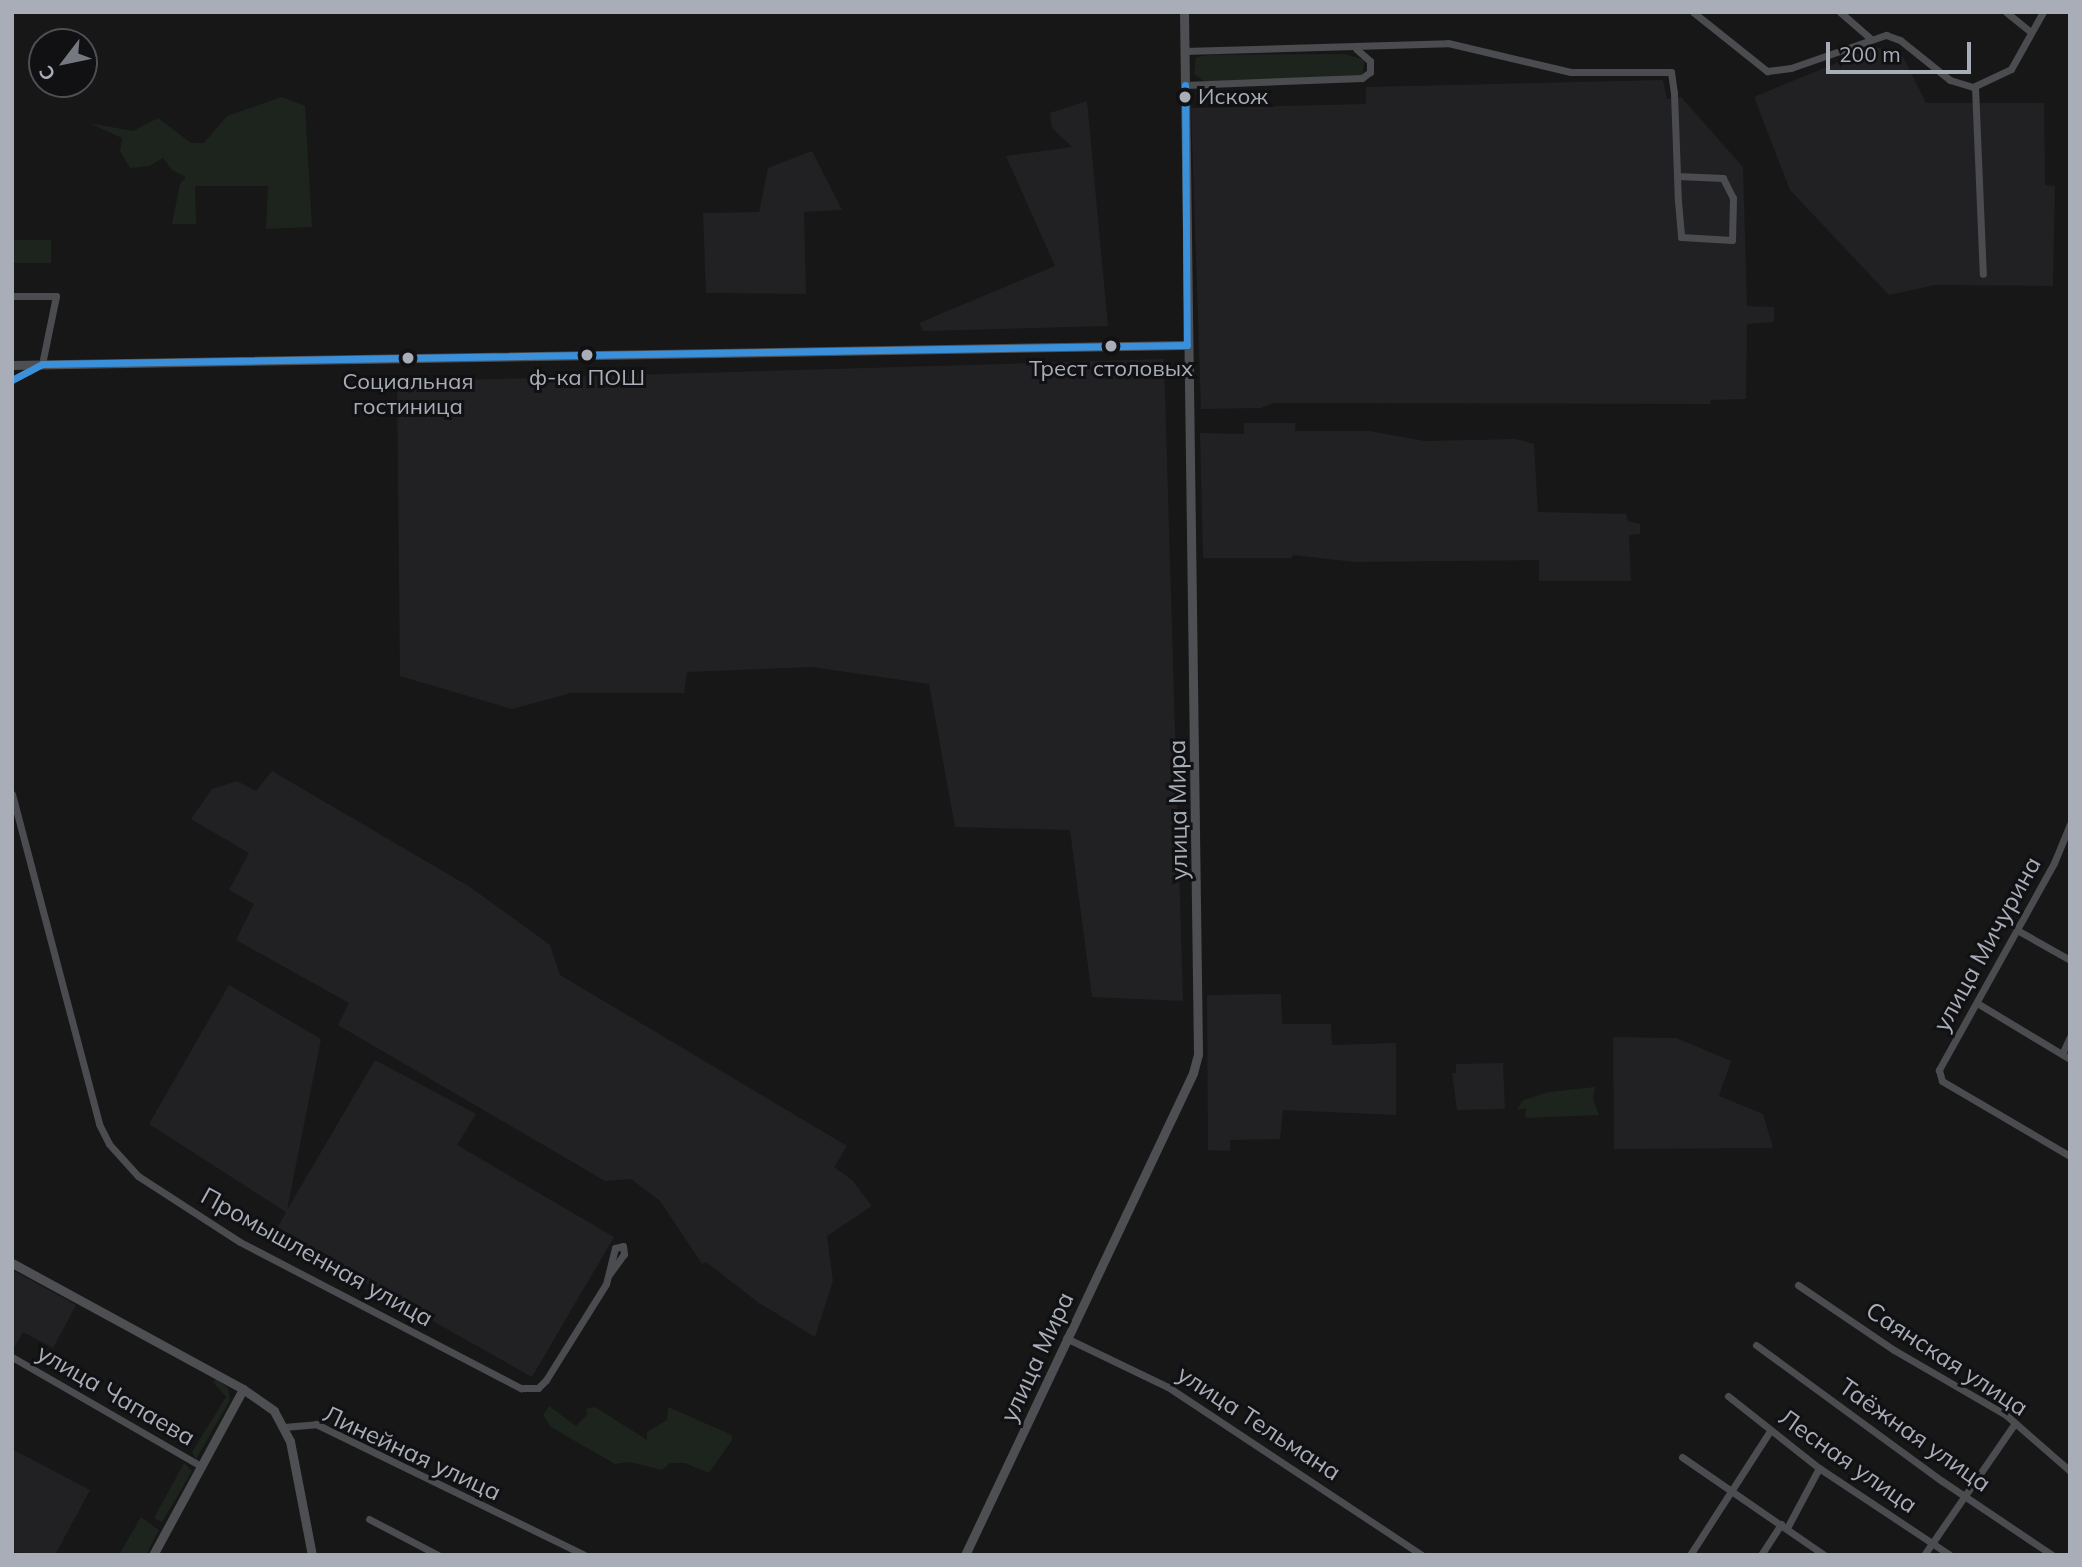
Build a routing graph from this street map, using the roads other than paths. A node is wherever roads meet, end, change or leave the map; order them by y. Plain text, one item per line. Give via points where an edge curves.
1 (1184, 12) edge
2 (1693, 12) edge
3 (1840, 12) edge
4 (2006, 12) edge
5 (2043, 12) edge
6 (2031, 33) junction
7 (1871, 39) junction
8 (1356, 49) junction
9 (1184, 51) junction
10 (1185, 85) junction
11 (1975, 87) junction
12 (1677, 176) junction
13 (1983, 274) dead end
14 (12, 296) edge
15 (1187, 345) junction
16 (42, 364) junction
17 (12, 365) edge
18 (12, 380) edge
19 (12, 794) edge
20 (2070, 824) edge
21 (2017, 930) junction
22 (2070, 960) edge
23 (1977, 1003) junction
24 (2070, 1037) edge
25 (2066, 1056) edge
26 (2070, 1156) edge
27 (12, 1263) edge
28 (609, 1275) dead end
29 (1798, 1284) dead end
30 (1066, 1338) junction
31 (1756, 1345) dead end
32 (12, 1357) edge
33 (243, 1389) junction
34 (1728, 1396) dead end
35 (2015, 1423) junction
36 (284, 1427) junction
37 (1770, 1431) junction
38 (1682, 1457) dead end
39 (201, 1466) junction
40 (1819, 1468) junction
41 (2070, 1471) edge
42 (1732, 1489) junction
43 (1967, 1495) junction
44 (369, 1519) dead end
45 (1784, 1526) junction
46 (1933, 1542) junction
47 (153, 1555) edge
48 (312, 1555) edge
49 (438, 1555) edge
50 (584, 1555) edge
51 (965, 1555) edge
52 (1422, 1555) edge
53 (1690, 1555) edge
54 (1761, 1555) edge
55 (1824, 1555) edge
56 (1924, 1555) edge
57 (1950, 1555) edge
58 (2052, 1555) edge

1 - 9 main road, улица Мира
2 - 7 street via 1768,71 1791,68
3 - 7 street
4 - 6 street
5 - 6 street
6 - 11 street via 2011,69
7 - 11 street via 1892,36 1950,80
8 - 9 street
8 - 10 street via 1370,61 1370,72 1362,78
8 - 12 street via 1448,43 1571,72 1671,72
9 - 10 main road, улица Мира
10 - 15 main road, улица Мира
11 - 13 street
12 - 12 street via 1681,237 1732,240 1733,198 1723,178
14 - 16 street via 56,296
15 - 16 main road
15 - 30 main road, улица Мира via 1198,1054
16 - 17 main road
16 - 18 street
19 - 28 street, Промышленная улица via 99,1124 109,1144 138,1176 240,1242 521,1388 538,1388 546,1380
20 - 21 street, улица Мичурина
21 - 22 street
21 - 23 street, улица Мичурина
23 - 25 street
23 - 26 street, улица Мичурина via 1939,1070 1942,1081
24 - 25 street
27 - 33 main road, Линейная улица
29 - 35 street, Саянская улица
30 - 51 main road, улица Мира
30 - 52 street, улица Тельмана via 1168,1387
31 - 43 street, Таёжная улица
32 - 39 street, улица Чапаева
33 - 36 main road, Линейная улица via 274,1411
33 - 39 main road
34 - 37 street, Лесная улица
35 - 41 street, Саянская улица
35 - 43 street
36 - 48 main road
36 - 50 street, Линейная улица via 316,1423
37 - 40 street, Лесная улица
37 - 42 street
38 - 42 street
39 - 47 main road
40 - 45 street
40 - 46 street, Лесная улица
42 - 45 street
42 - 53 street
43 - 46 street
43 - 58 street, Таёжная улица
44 - 49 street
45 - 54 street
45 - 55 street
46 - 56 street
46 - 57 street, Лесная улица

